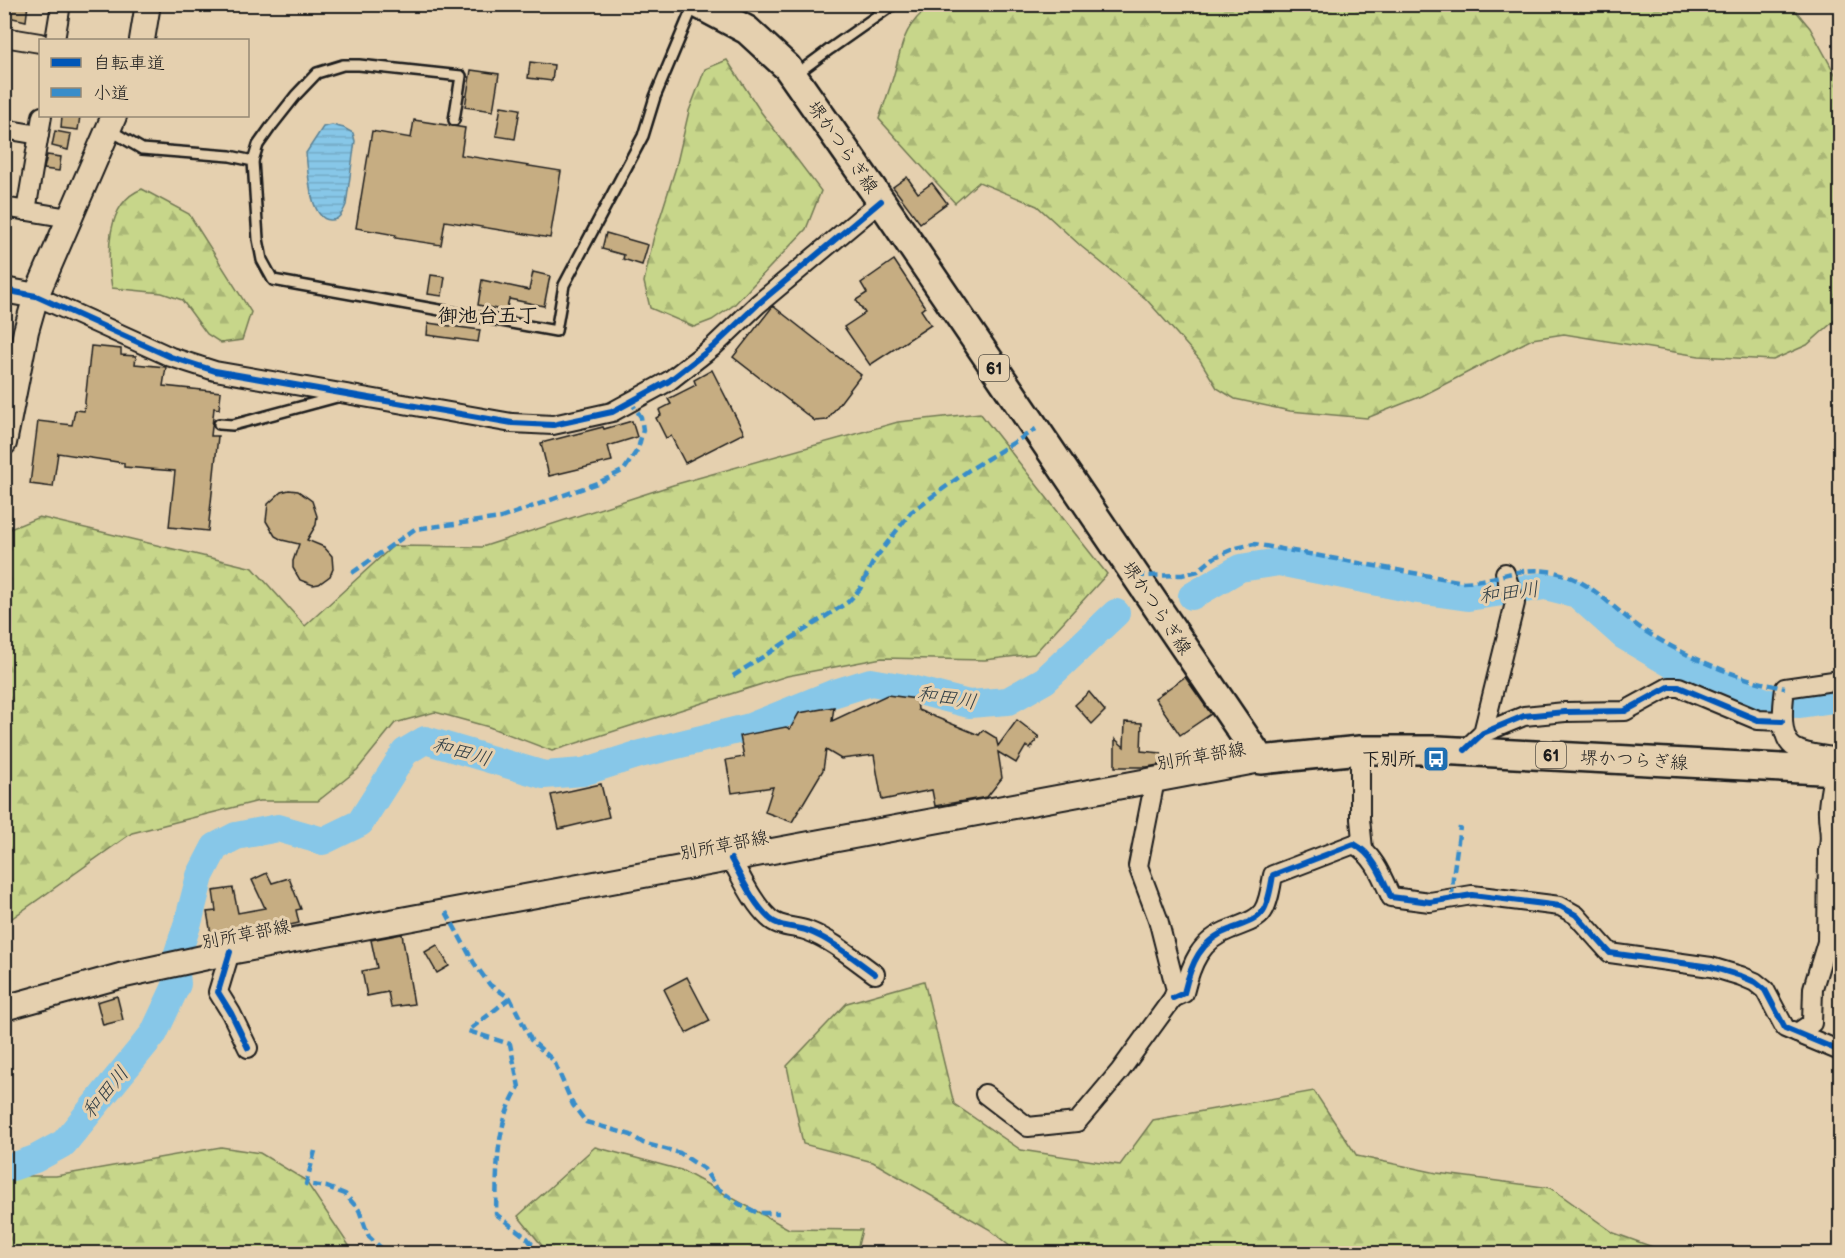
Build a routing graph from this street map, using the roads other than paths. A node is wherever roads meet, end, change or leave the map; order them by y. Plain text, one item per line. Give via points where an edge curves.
1 (62, 4) edge
2 (148, 4) edge
3 (696, 4) edge
4 (894, 4) edge
5 (4, 37) edge
6 (55, 39) edge
7 (142, 39) edge
8 (39, 43) edge
9 (794, 77) junction
10 (42, 117) edge
11 (454, 120) dead end
12 (111, 122) edge
13 (4, 129) edge
14 (39, 135) junction
15 (253, 161) junction
16 (880, 201) junction
17 (4, 207) edge
18 (26, 211) junction
19 (69, 218) junction
20 (4, 290) edge
21 (36, 296) junction
22 (345, 394) junction
23 (219, 424) dead end
24 (4, 443) edge
25 (1504, 573) dead end
26 (1840, 680) edge
27 (1782, 722) junction
28 (1474, 742) junction
29 (1360, 750) junction
30 (1261, 760) junction
31 (1837, 771) edge
32 (1155, 780) junction
33 (1836, 846) edge
34 (1363, 849) junction
35 (731, 859) junction
36 (230, 952) junction
37 (875, 974) dead end
38 (1173, 998) junction
39 (4, 1008) edge
40 (1797, 1033) junction
41 (248, 1048) dead end
42 (1840, 1051) edge
43 (985, 1094) dead end

1 - 6 street
2 - 7 main road
3 - 9 main road, 堺かつらぎ線 / 61 via 747,30
3 - 15 lane via 655,98 643,136 564,285 556,331 273,280 262,260 258,239
4 - 9 lane
5 - 8 street
9 - 16 main road, 堺かつらぎ線 / 61
10 - 14 street
11 - 15 lane via 461,76 343,65 318,73 296,95 258,145
12 - 15 lane via 142,149
12 - 19 main road
13 - 14 street
14 - 18 street
16 - 22 street via 714,346 669,381 612,412 553,425 512,423
16 - 30 main road, 堺かつらぎ線 / 61
17 - 18 street
18 - 19 street
19 - 21 main road
20 - 21 main road
21 - 22 street via 171,357 215,371
21 - 24 main road
22 - 23 lane via 234,425
25 - 28 street via 1515,603
26 - 27 street via 1785,688
27 - 28 street via 1758,720 1679,687 1669,687 1625,711 1524,716
27 - 31 street via 1788,742 1796,749 1833,757
28 - 29 main road, 堺かつらぎ線 / 61
28 - 31 main road, 堺かつらぎ線 / 61
29 - 30 main road, 堺かつらぎ線 / 61
29 - 34 street
30 - 32 main road, 別所草部線
31 - 33 street via 1828,810
32 - 35 main road, 別所草部線
32 - 38 street via 1138,866 1158,919 1176,990
33 - 40 street via 1828,851 1827,942 1813,988 1812,1023
34 - 38 street via 1354,844 1273,875 1263,912 1248,923 1227,930 1201,950 1190,967 1184,993
34 - 40 street via 1376,865 1391,897 1430,902 1472,896 1560,906 1576,915 1610,953 1711,967 1755,982 1765,990 1785,1028
35 - 36 main road, 別所草部線
35 - 37 street via 769,918 824,939
36 - 39 main road, 別所草部線 via 120,976
36 - 41 street via 218,992
38 - 43 street via 1077,1122 1028,1127
40 - 42 street

